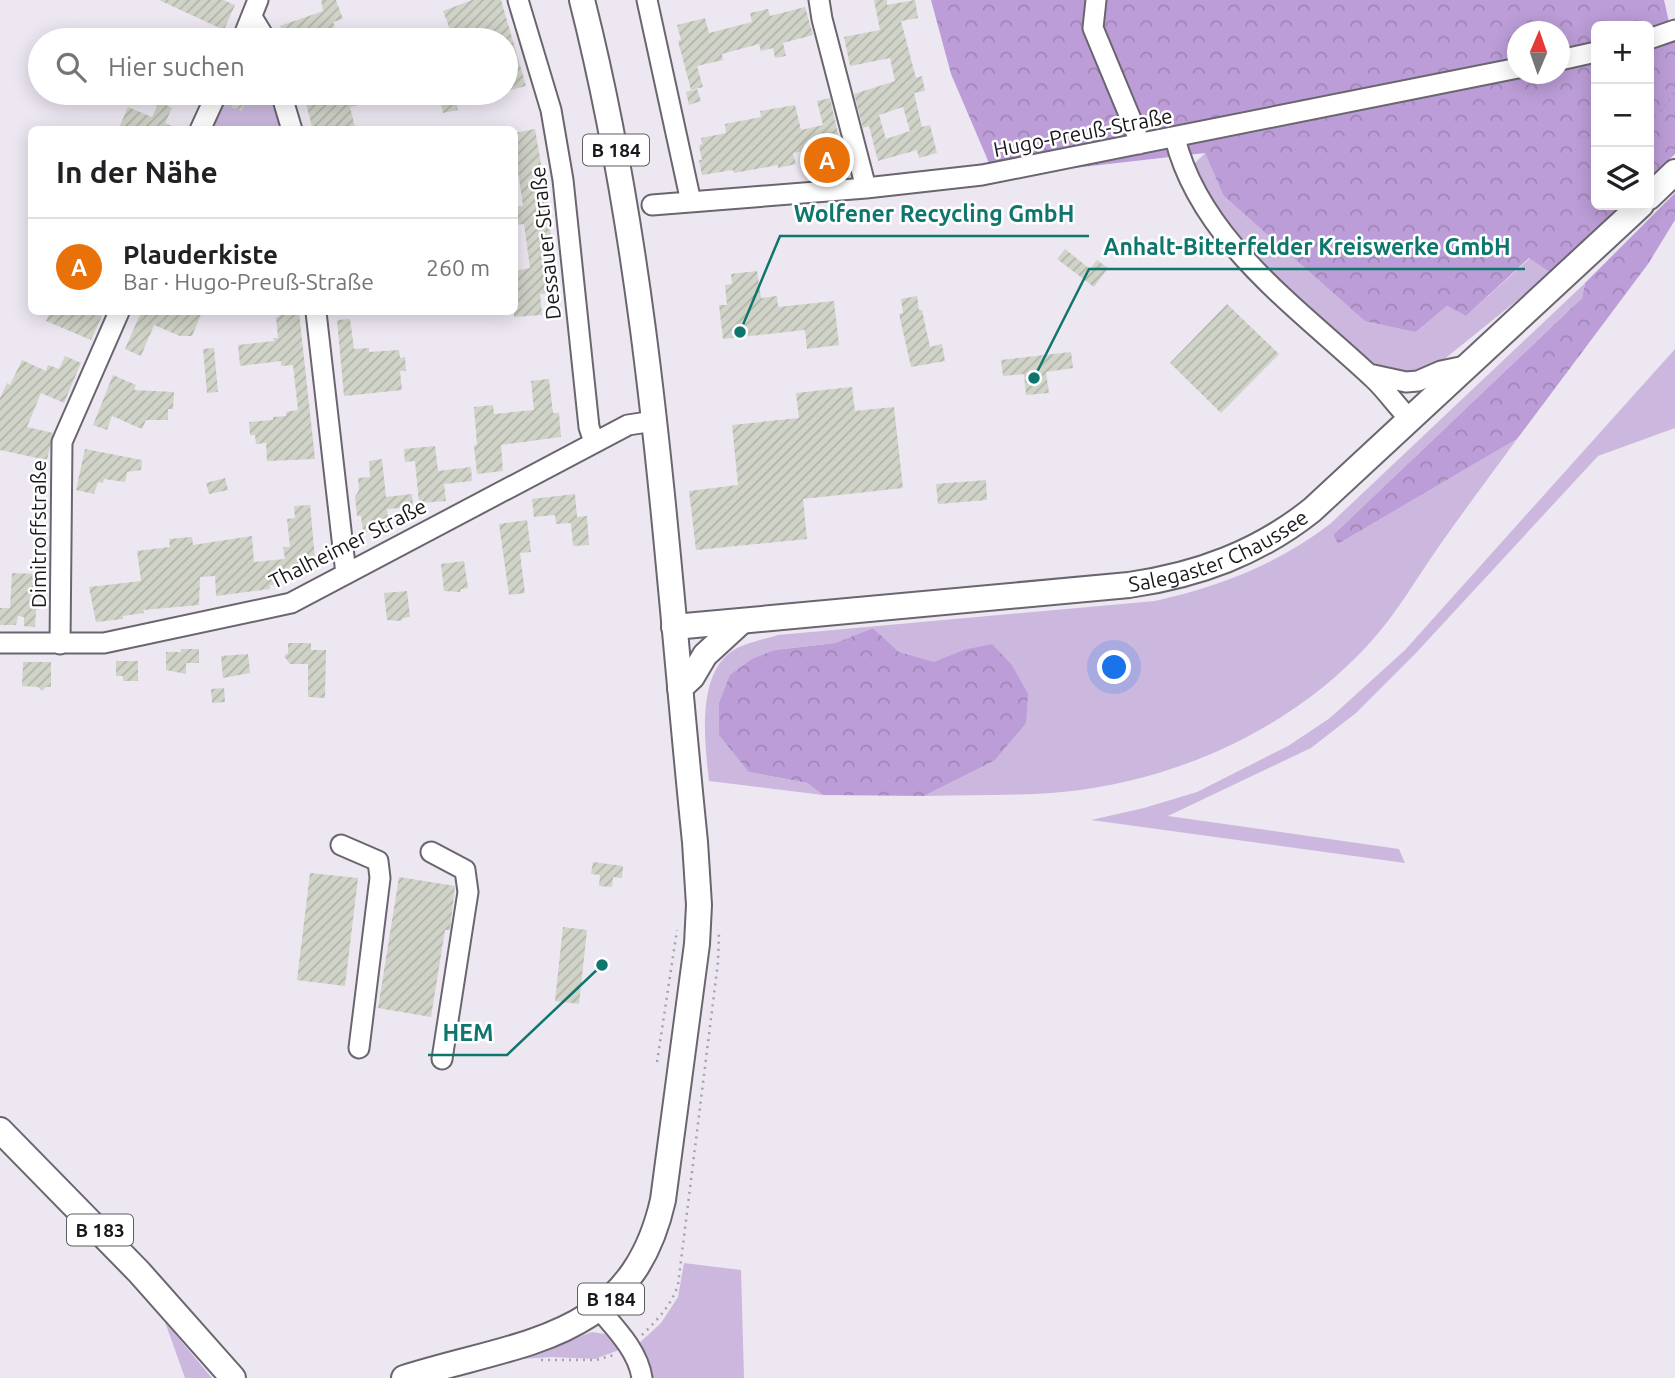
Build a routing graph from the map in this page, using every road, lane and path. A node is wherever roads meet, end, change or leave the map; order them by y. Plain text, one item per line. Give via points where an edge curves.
1 (518, 0) edge
2 (582, 0) edge
3 (647, 0) edge
4 (819, 0) edge
5 (1096, 0) edge
6 (255, 8) edge
7 (247, 28) edge
8 (262, 28) edge
9 (1675, 30) edge
10 (1654, 37) edge
11 (1591, 53) edge
12 (1570, 58) edge
13 (1507, 70) edge
14 (1675, 92) edge
15 (211, 105) edge
16 (285, 105) edge
17 (1654, 116) edge
18 (202, 126) edge
19 (291, 126) edge
20 (1175, 138) junction
21 (1139, 144) junction
22 (1675, 172) edge
23 (866, 188) junction
24 (1654, 192) edge
25 (691, 202) junction
26 (652, 205) dead end
27 (1636, 210) edge
28 (118, 315) edge
29 (316, 315) edge
30 (1465, 366) junction
31 (1368, 374) junction
32 (1410, 419) junction
33 (654, 421) junction
34 (594, 442) junction
35 (346, 573) junction
36 (742, 621) junction
37 (674, 627) junction
38 (0, 643) edge
39 (60, 644) junction
40 (680, 688) junction
41 (341, 845) dead end
42 (431, 852) dead end
43 (677, 922) dead end
44 (359, 1048) dead end
45 (442, 1059) dead end
46 (657, 1062) dead end
47 (0, 1130) edge
48 (599, 1309) junction
49 (233, 1378) edge
50 (404, 1378) edge
51 (642, 1378) edge

1 - 34 street, Dessauer Straße via 551,110 564,180
2 - 33 main road, B 184 via 624,195
3 - 25 street
4 - 23 street
5 - 21 street via 1093,28
6 - 7 street
6 - 8 street
9 - 10 street
11 - 12 street
13 - 20 street, Hugo-Preuß-Straße
14 - 17 path
15 - 18 street
16 - 19 street
20 - 21 street, Hugo-Preuß-Straße
20 - 31 street via 1193,187 1232,244 1269,286
21 - 23 street, Hugo-Preuß-Straße via 982,175
22 - 24 main road
23 - 25 street, Hugo-Preuß-Straße
25 - 26 street, Hugo-Preuß-Straße
27 - 30 main road, Salegaster Chaussee
28 - 39 street, Dimitroffstraße via 62,442
29 - 35 street
30 - 31 street via 1406,382
30 - 32 main road, Salegaster Chaussee
31 - 32 street
32 - 36 main road, Salegaster Chaussee via 1295,524 1248,552 1196,572 1129,585
33 - 34 street, Thalheimer Straße via 628,425
33 - 37 main road, B 184
34 - 35 street, Thalheimer Straße
35 - 39 street, Thalheimer Straße via 291,603 260,611 104,643
36 - 37 main road, Salegaster Chaussee
36 - 40 main road via 710,649
37 - 40 main road, B 184
38 - 39 street, Thalheimer Straße
40 - 48 main road, B 184 via 695,842 697,944 663,1200 654,1234 623,1287
41 - 44 street via 378,861 380,877
42 - 45 street via 465,870 468,892
43 - 46 path
47 - 49 main road, B 183 via 139,1272
48 - 50 main road, B 184 via 543,1339
48 - 51 street via 633,1353

